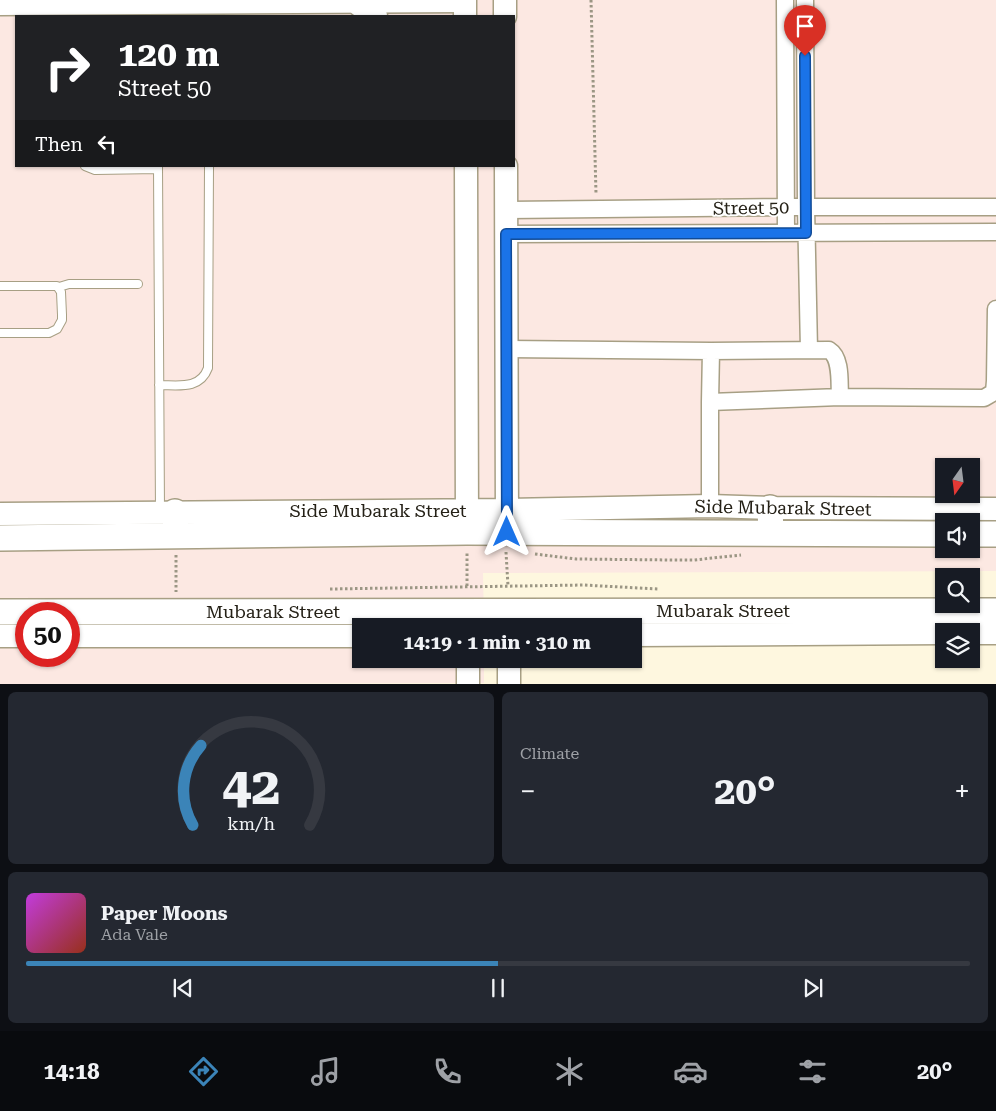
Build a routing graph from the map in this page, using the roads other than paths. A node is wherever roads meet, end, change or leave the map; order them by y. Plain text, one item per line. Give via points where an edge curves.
1 (505, 0) edge
2 (785, 0) edge
3 (805, 0) edge
4 (0, 6) edge
5 (465, 7) edge
6 (367, 10) edge
7 (78, 11) edge
8 (158, 11) edge
9 (229, 11) edge
10 (505, 15) edge
11 (87, 167) edge
12 (209, 167) edge
13 (466, 167) edge
14 (506, 167) edge
15 (158, 168) edge
16 (786, 207) junction
17 (806, 207) junction
18 (996, 207) edge
19 (506, 210) junction
20 (996, 232) edge
21 (786, 233) junction
22 (806, 233) junction
23 (506, 234) junction
24 (138, 284) dead end
25 (0, 286) edge
26 (59, 287) junction
27 (996, 309) edge
28 (0, 333) edge
29 (996, 345) edge
30 (506, 349) junction
31 (809, 350) junction
32 (711, 351) junction
33 (159, 385) junction
34 (840, 397) junction
35 (710, 402) junction
36 (467, 484) junction
37 (710, 506) junction
38 (770, 508) junction
39 (996, 509) edge
40 (507, 511) junction
41 (0, 514) edge
42 (170, 520) junction
43 (467, 521) junction
44 (772, 533) junction
45 (935, 534) edge
46 (980, 534) edge
47 (996, 534) edge
48 (0, 538) edge
49 (996, 610) edge
50 (0, 612) edge
51 (425, 618) edge
52 (563, 618) edge
53 (935, 633) edge
54 (980, 633) edge
55 (996, 633) edge
56 (642, 635) edge
57 (0, 636) edge
58 (15, 636) edge
59 (80, 636) edge
60 (352, 636) edge
61 (468, 668) edge
62 (509, 668) edge
63 (468, 684) edge
64 (509, 684) edge

1 - 10 main road
2 - 16 street
3 - 17 street
4 - 7 street
5 - 6 street
6 - 9 street
7 - 8 street
8 - 9 street
11 - 15 lane via 94,170
12 - 33 lane via 208,368 202,379 191,385
13 - 36 main road
14 - 19 main road
15 - 33 lane
16 - 17 street, Street 50
16 - 19 street, Street 50
16 - 21 street
17 - 18 street, Street 50
17 - 22 street
19 - 23 main road
20 - 22 street, Street 50
21 - 22 street, Street 50
21 - 23 street, Street 50
22 - 31 street
23 - 30 main road
24 - 26 lane via 69,284
25 - 26 lane
26 - 28 lane via 62,320 53,331
27 - 29 street
29 - 34 street via 994,392 984,398
30 - 32 street
30 - 40 main road
31 - 32 street
31 - 34 street via 829,350 836,356
32 - 35 street
33 - 42 lane
34 - 35 street
35 - 37 street
36 - 40 main road via 475,500 484,505 494,503
36 - 43 main road
37 - 38 main road, Side Mubarak Street
37 - 40 main road, Side Mubarak Street
38 - 39 main road, Side Mubarak Street
38 - 44 main road
40 - 43 main road
40 - 44 main road
41 - 42 main road
42 - 43 main road
42 - 48 main road
44 - 45 main road
46 - 47 main road
49 - 52 main road, Mubarak Street
50 - 51 main road, Mubarak Street
53 - 56 main road
54 - 55 main road
57 - 58 main road
59 - 60 main road
61 - 63 main road
62 - 64 main road

